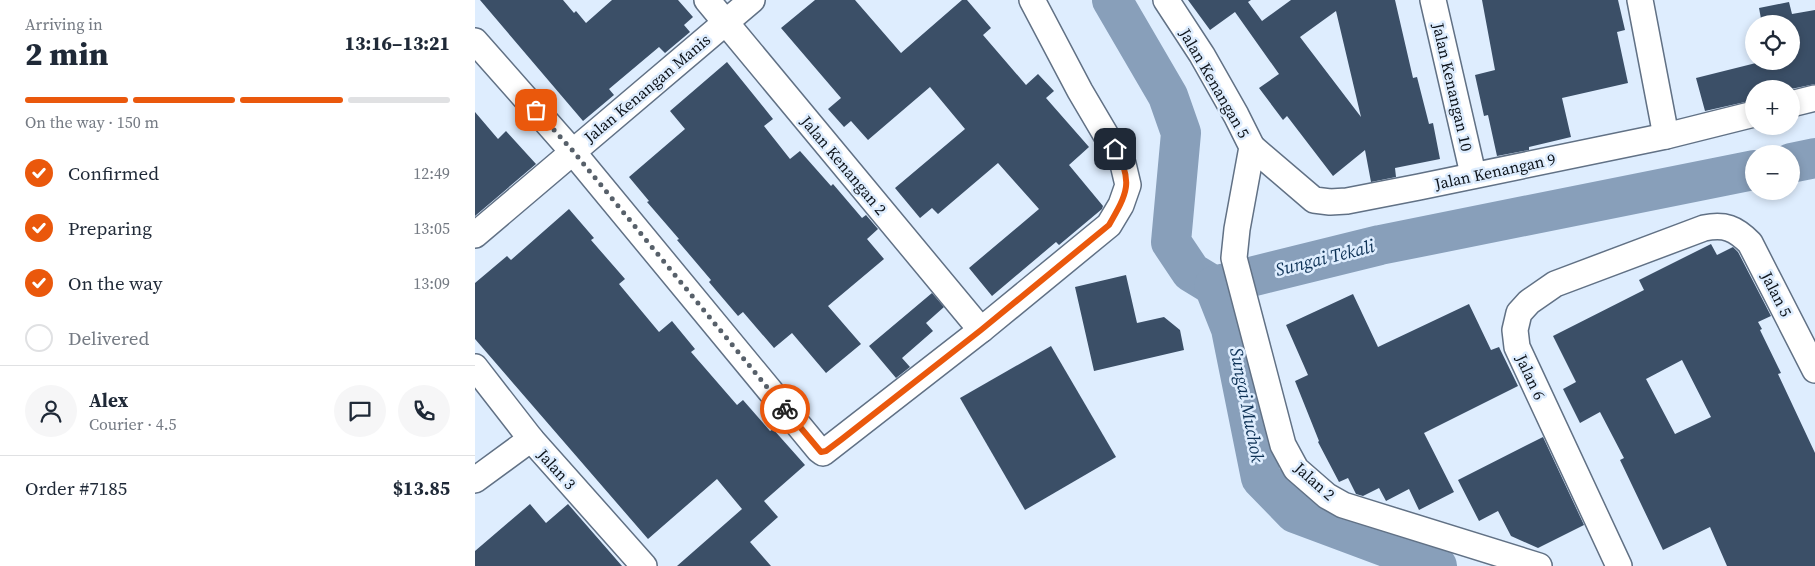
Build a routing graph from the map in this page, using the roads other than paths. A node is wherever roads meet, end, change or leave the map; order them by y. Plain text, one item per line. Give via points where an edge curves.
1 (707, 0) edge
2 (752, 0) edge
3 (1032, 0) edge
4 (1166, 0) edge
5 (1433, 0) edge
6 (1640, 0) edge
7 (725, 22) junction
8 (475, 41) edge
9 (1815, 98) edge
10 (1800, 102) edge
11 (1745, 116) edge
12 (1666, 136) junction
13 (1252, 148) junction
14 (573, 151) junction
15 (1473, 174) junction
16 (1729, 228) joint
17 (475, 235) edge
18 (1234, 258) joint
19 (981, 330) junction
20 (475, 367) edge
21 (1815, 370) edge
22 (531, 439) junction
23 (475, 480) edge
24 (645, 566) edge
25 (1539, 566) edge
26 (1619, 566) edge

1 - 7 street, Jalan Kenangan 2
2 - 7 street, Jalan Kenangan Manis
3 - 19 street via 1123,164 1127,185 1121,205 1109,225
4 - 13 street, Jalan Kenangan 5 via 1202,55
5 - 15 street, Jalan Kenangan 10
6 - 12 street
7 - 14 street, Jalan Kenangan Manis
7 - 19 street, Jalan Kenangan 2
8 - 14 street
9 - 10 street
11 - 12 street, Jalan Kenangan 9
12 - 15 street, Jalan Kenangan 9
13 - 15 street, Jalan Kenangan 9 via 1314,200 1330,202
13 - 18 street, Jalan Kenangan 5
14 - 17 street, Jalan Kenangan Manis
14 - 19 street via 821,452
16 - 21 street, Jalan 5 via 1750,243
16 - 26 street, Jalan 6 via 1704,228 1555,284 1519,313 1515,330 1517,347
18 - 25 street, Jalan 2 via 1283,446 1296,469 1327,496 1343,504
20 - 22 street, Jalan 3
22 - 23 street
22 - 24 street, Jalan 3

